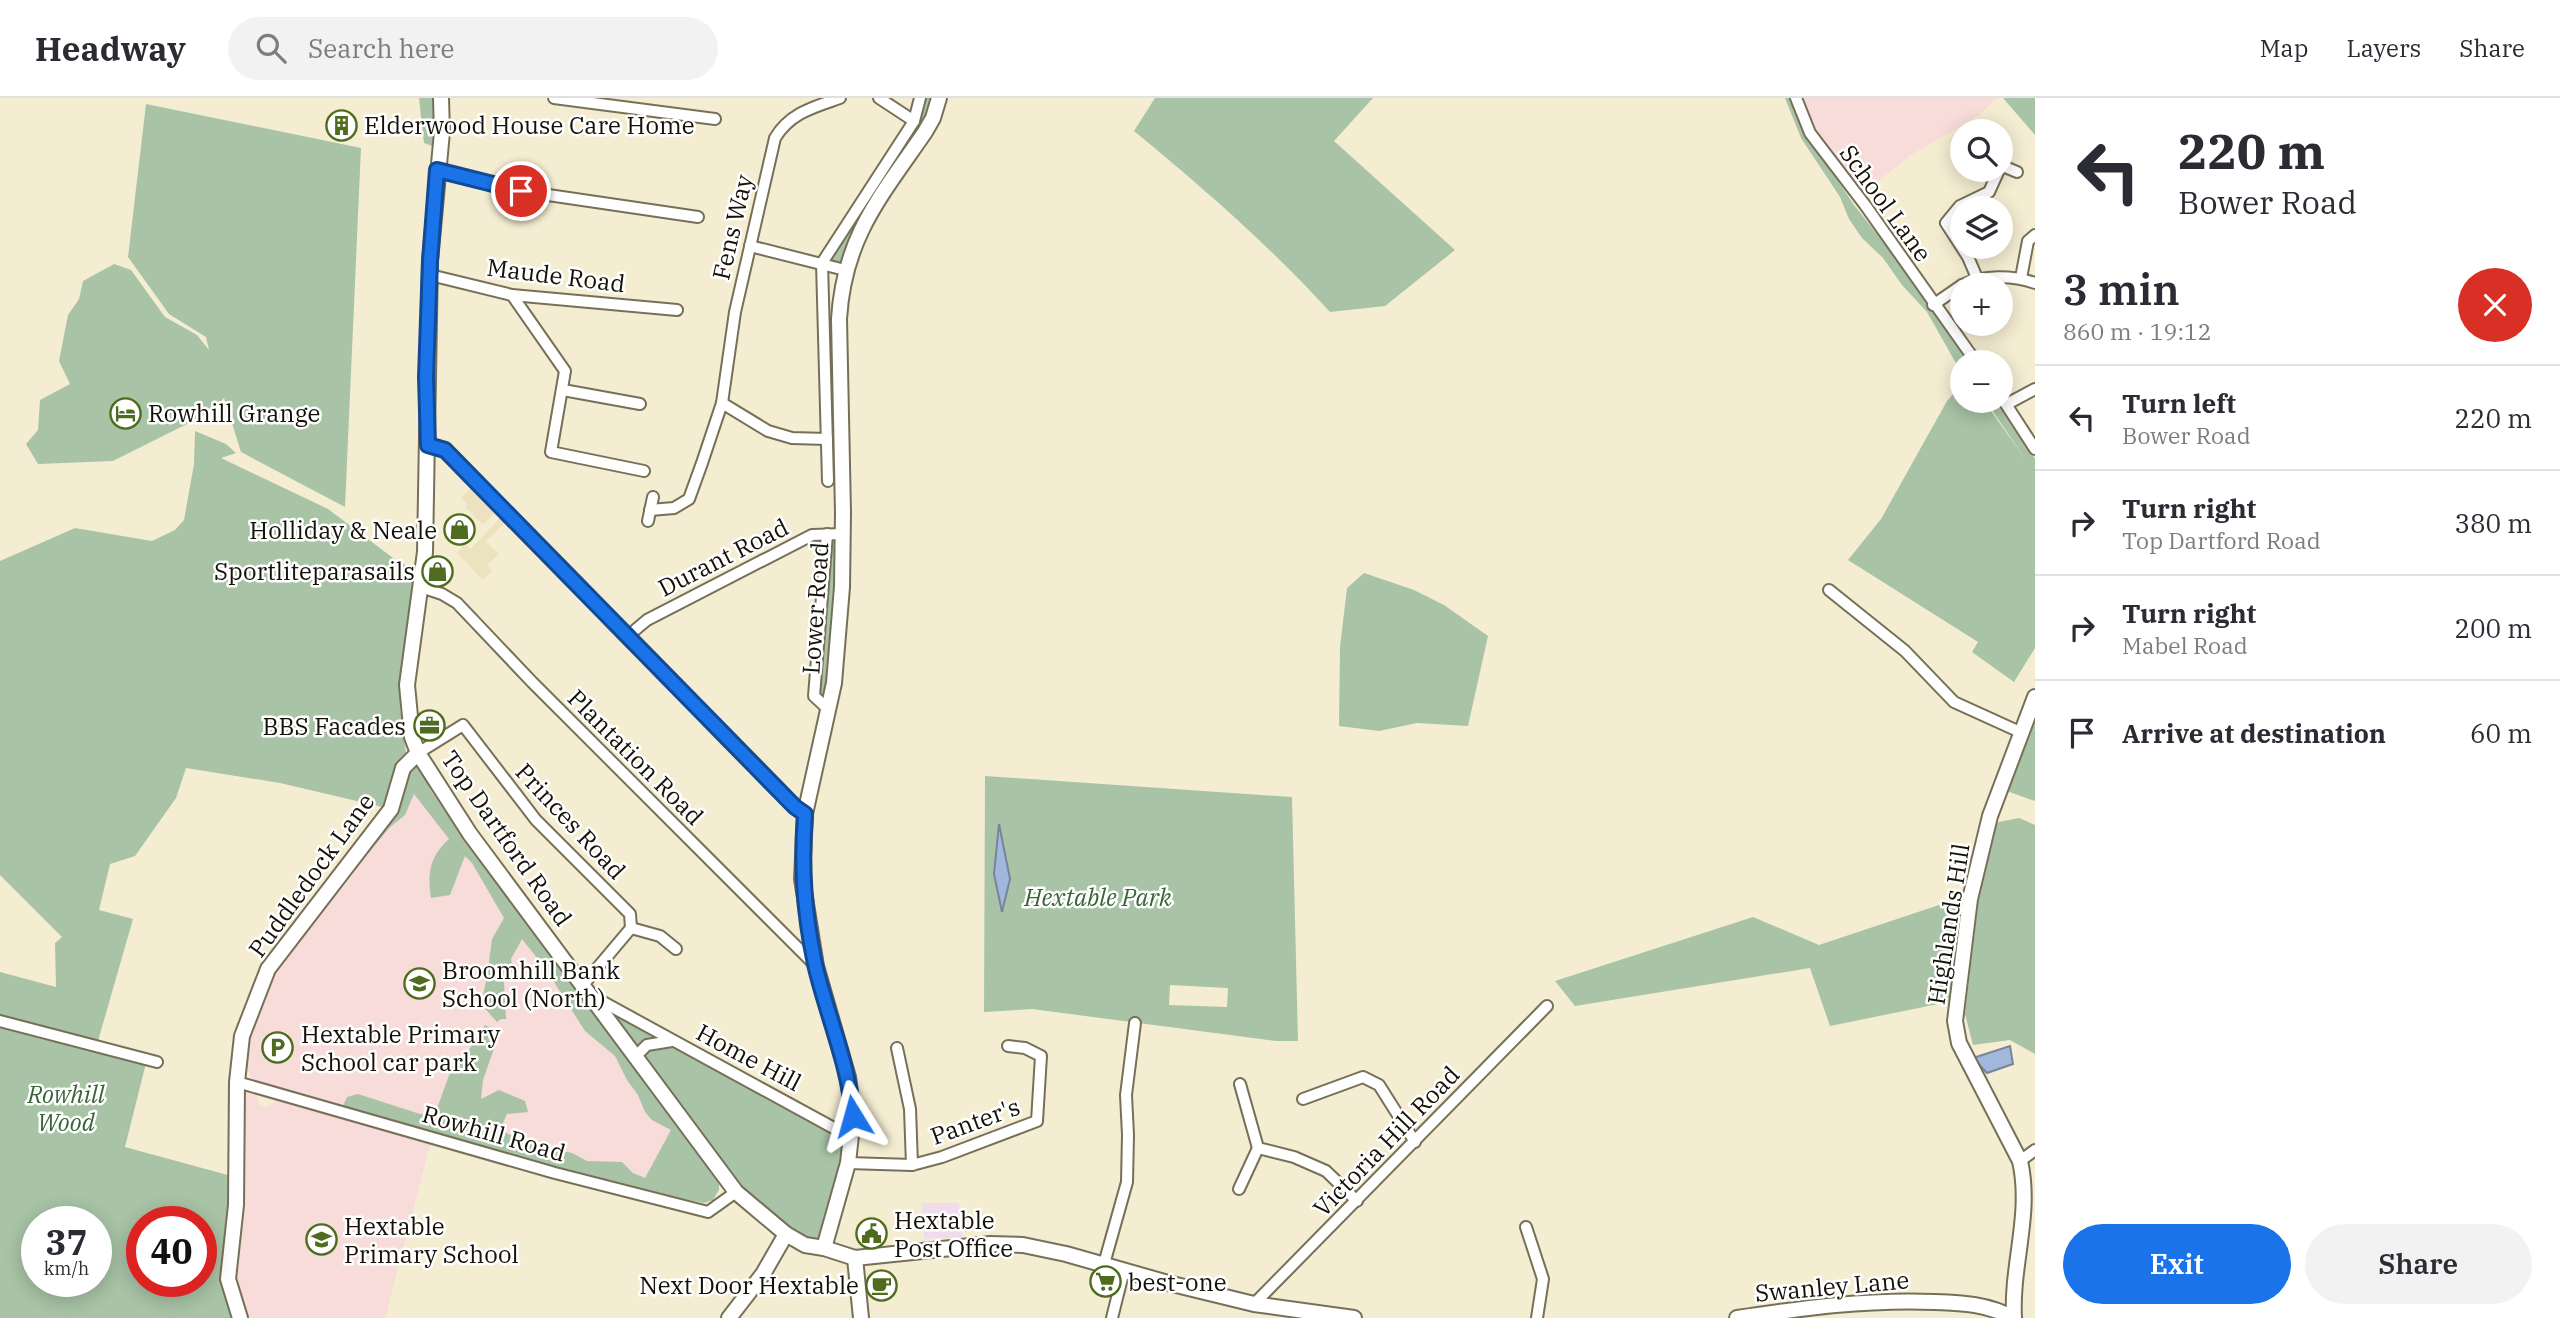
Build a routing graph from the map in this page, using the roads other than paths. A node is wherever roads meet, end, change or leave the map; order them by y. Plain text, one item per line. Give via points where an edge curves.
1 (441, 98) edge
2 (554, 98) edge
3 (840, 98) edge
4 (879, 98) edge
5 (920, 98) edge
6 (939, 98) edge
7 (1796, 98) edge
8 (715, 119) dead end
9 (914, 121) junction
10 (437, 170) junction
11 (2013, 170) edge
12 (2017, 172) dead end
13 (1994, 182) edge
14 (698, 217) dead end
15 (2035, 236) edge
16 (750, 246) junction
17 (822, 263) junction
18 (845, 270) junction
19 (1975, 273) edge
20 (430, 275) junction
21 (2013, 278) edge
22 (2021, 278) junction
23 (2035, 283) edge
24 (1950, 293) edge
25 (512, 295) junction
26 (1933, 305) junction
27 (677, 310) dead end
28 (1967, 350) edge
29 (2035, 389) edge
30 (563, 390) junction
31 (2013, 396) edge
32 (722, 403) junction
33 (640, 404) dead end
34 (2012, 413) edge
35 (827, 439) junction
36 (428, 445) junction
37 (2035, 449) edge
38 (644, 471) dead end
39 (828, 481) dead end
40 (653, 497) dead end
41 (827, 534) junction
42 (843, 534) junction
43 (421, 587) junction
44 (1829, 590) dead end
45 (628, 636) junction
46 (2035, 697) edge
47 (828, 710) junction
48 (2020, 732) junction
49 (418, 753) junction
50 (805, 814) junction
51 (631, 928) junction
52 (676, 949) dead end
53 (816, 967) junction
54 (587, 990) junction
55 (1547, 1006) dead end
56 (0, 1021) edge
57 (1135, 1023) dead end
58 (672, 1041) junction
59 (1008, 1046) dead end
60 (897, 1048) dead end
61 (635, 1057) junction
62 (157, 1062) dead end
63 (237, 1082) junction
64 (1240, 1084) dead end
65 (1303, 1099) dead end
66 (852, 1138) junction
67 (1415, 1142) junction
68 (1258, 1148) junction
69 (2035, 1150) edge
70 (2020, 1161) junction
71 (848, 1163) junction
72 (912, 1165) junction
73 (1239, 1189) dead end
74 (736, 1192) junction
75 (1357, 1201) junction
76 (1526, 1227) dead end
77 (786, 1234) junction
78 (824, 1248) junction
79 (855, 1258) junction
80 (1104, 1264) junction
81 (1124, 1270) junction
82 (1254, 1304) junction
83 (240, 1318) edge
84 (729, 1318) edge
85 (861, 1318) edge
86 (1112, 1318) edge
87 (1351, 1318) edge
88 (1537, 1318) edge
89 (1737, 1318) edge
90 (2013, 1318) edge

1 - 10 street, Top Dartford Road
2 - 8 street
3 - 16 street, Fens Way via 799,112 782,126 773,143
4 - 9 street
5 - 9 street
6 - 18 street, Lower Road via 926,132 863,223
7 - 26 street, School Lane via 1810,133
9 - 17 street
10 - 14 street via 521,191
10 - 20 street, Top Dartford Road
11 - 12 street
13 - 19 street via 1989,192 1960,206 1946,223
15 - 22 street via 2028,241
16 - 17 street
16 - 32 street, Fens Way
17 - 18 street
17 - 35 street
18 - 42 street, Lower Road via 839,318
20 - 25 street, Maude Road
20 - 36 street, Top Dartford Road
21 - 22 street
22 - 23 street
24 - 26 street
25 - 27 street, Maude Road
25 - 30 street via 565,371
26 - 28 street, School Lane
29 - 31 street
30 - 33 street
30 - 38 street via 551,452
32 - 35 street via 768,431 792,438
32 - 40 street, Fens Way via 689,499 649,516
34 - 37 street
35 - 39 street
36 - 43 street, Top Dartford Road
36 - 45 street via 445,450
41 - 42 street, Durant Road
41 - 45 street, Durant Road via 811,535 647,621
41 - 47 street via 814,696
42 - 47 street, Lower Road via 834,683
43 - 49 street, Top Dartford Road via 407,685 408,718
43 - 53 street, Plantation Road via 457,603
44 - 48 street via 1905,651 1954,702
45 - 50 street
46 - 48 street, Highlands Hill
47 - 50 street, Lower Road
48 - 70 street, Highlands Hill via 1990,816 1970,899 1955,1021 1959,1043
49 - 51 street, Princes Road via 463,725 536,821 630,914
49 - 54 street, Top Dartford Road via 470,834
49 - 63 street, Puddledock Lane via 403,768 391,808 268,969 242,1035
50 - 53 street, Lower Road via 802,879
51 - 52 street via 660,936
51 - 54 street
53 - 66 street, Lower Road via 848,1077
54 - 58 street, Home Hill
54 - 61 street, Top Dartford Road
55 - 67 street, Victoria Hill Road
56 - 62 street
57 - 80 street via 1126,1095 1127,1182
58 - 61 street, Home Hill via 647,1045
58 - 66 street, Home Hill
59 - 72 street, Panter's via 1041,1056 1037,1121
60 - 72 street, Panter's via 910,1110
61 - 74 street, Top Dartford Road
63 - 74 street, Rowhill Road via 708,1212
63 - 83 street, Puddledock Lane via 236,1205 228,1279
64 - 68 street
65 - 67 street via 1363,1077 1379,1085
66 - 71 street
67 - 75 street, Victoria Hill Road
68 - 73 street
68 - 75 street via 1326,1171
69 - 70 street
70 - 90 street, Highlands Hill via 2024,1192
71 - 72 street, Panter's
71 - 78 street
74 - 77 street, Top Dartford Road
75 - 82 street, Victoria Hill Road
76 - 88 street via 1543,1279
77 - 78 street, Top Dartford Road via 805,1245
77 - 84 street
78 - 79 street, Top Dartford Road
79 - 80 street via 990,1244 1044,1248
79 - 85 street
80 - 81 street
81 - 82 street
81 - 86 street
82 - 87 street
89 - 90 street, Swanley Lane via 1805,1307 1912,1301 1986,1306

